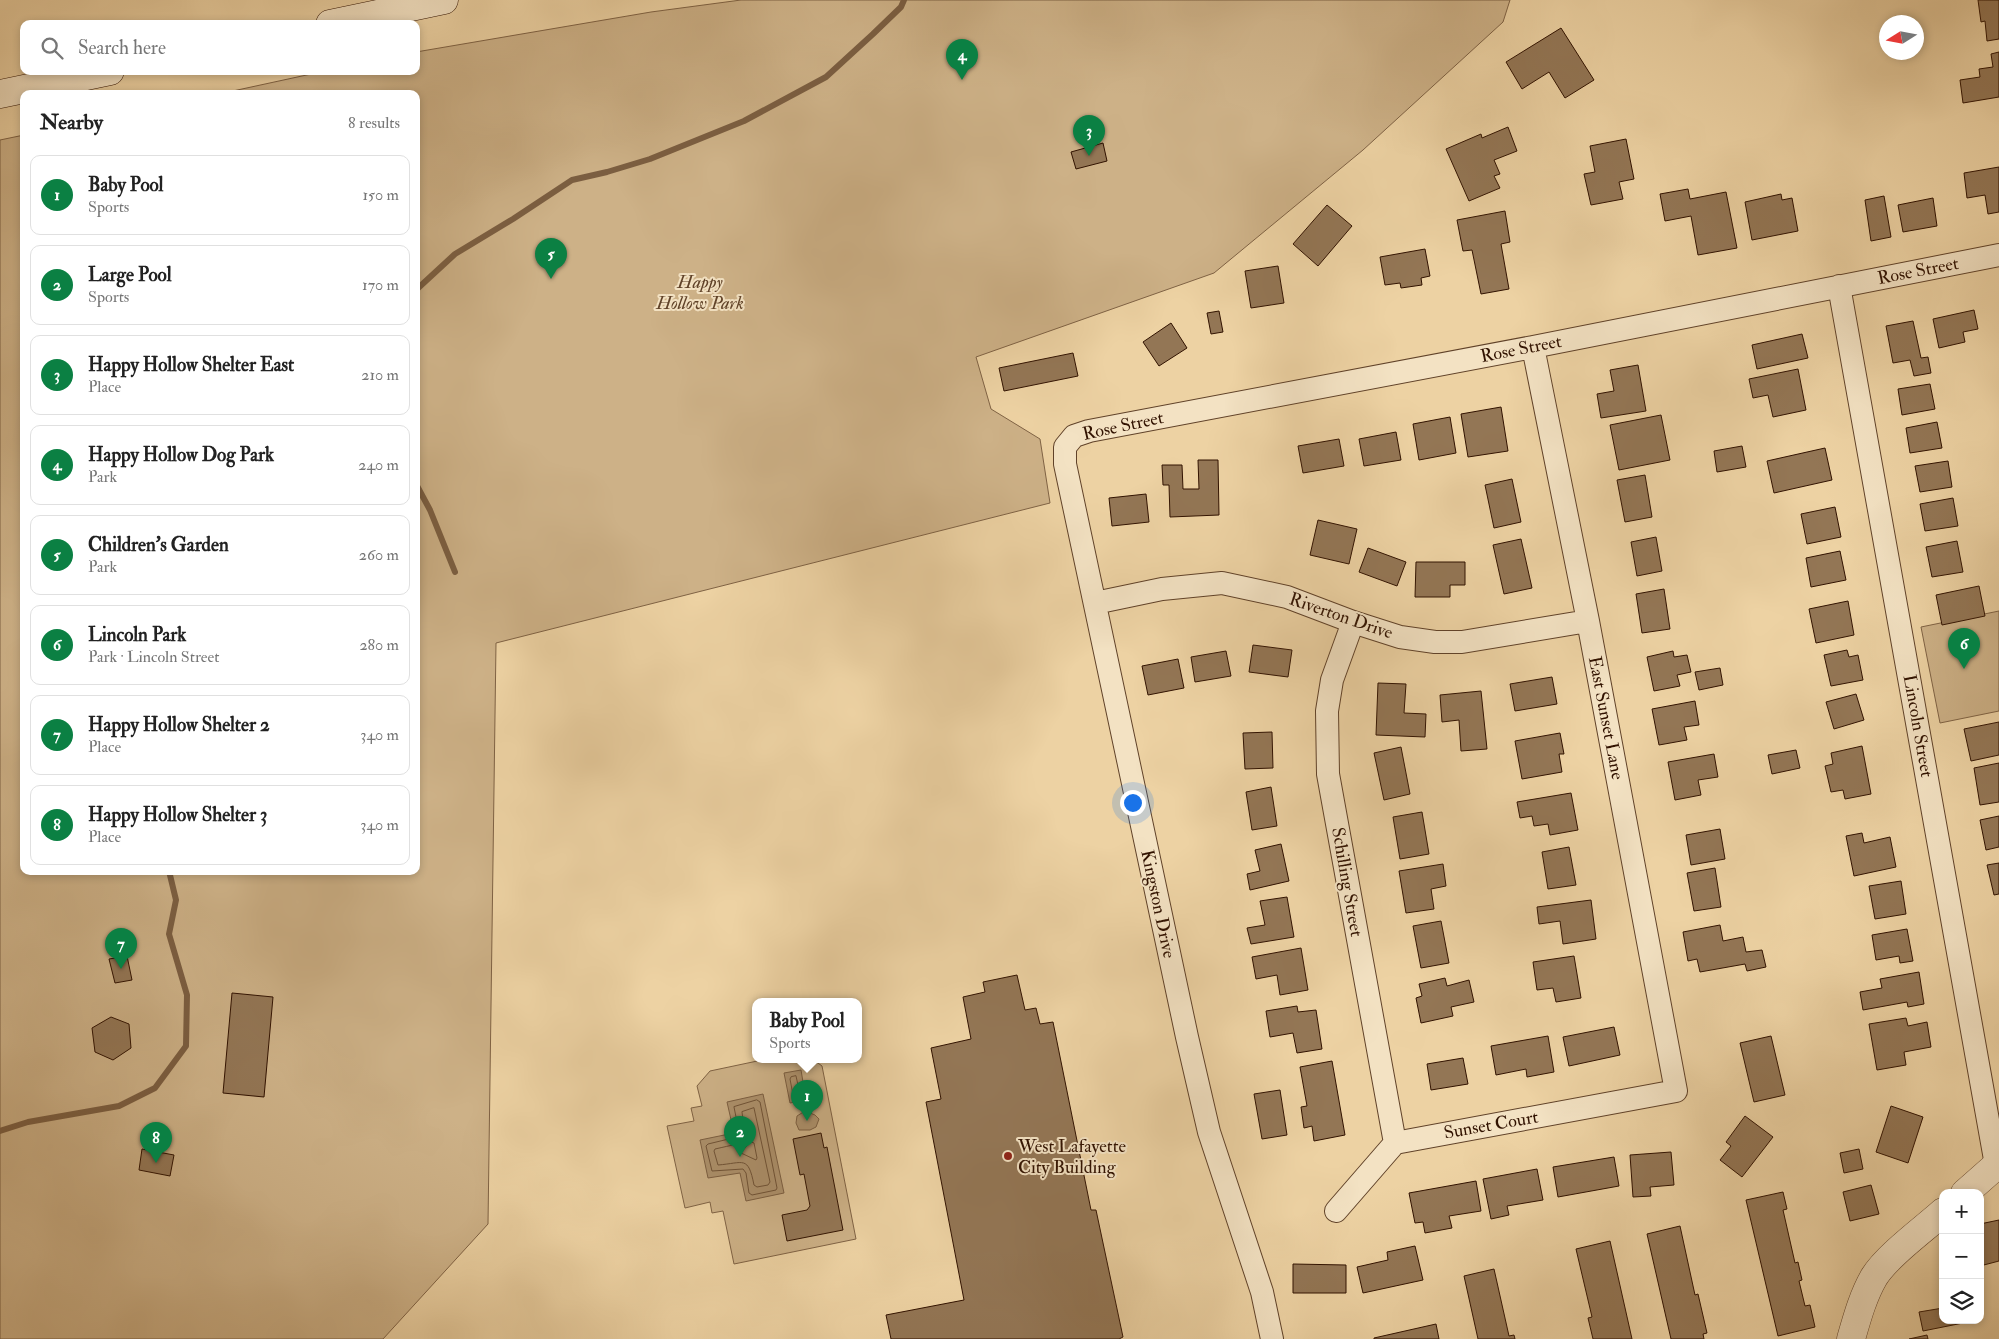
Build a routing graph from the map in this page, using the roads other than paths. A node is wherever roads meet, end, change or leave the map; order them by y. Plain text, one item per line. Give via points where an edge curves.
1 (444, 0) edge
2 (349, 20) edge
3 (91, 75) edge
4 (0, 94) edge
5 (1999, 255) edge
6 (1840, 286) junction
7 (1533, 347) junction
8 (1066, 464) joint
9 (1095, 603) junction
10 (1588, 621) junction
11 (1353, 622) junction
12 (1676, 1091) joint
13 (1395, 1142) junction
14 (1997, 1164) edge
15 (1969, 1189) edge
16 (1336, 1211) dead end
17 (1939, 1216) edge
18 (1272, 1339) edge
19 (1851, 1339) edge

1 - 2 main road
3 - 4 main road
5 - 6 street, Rose Street
6 - 7 street, Rose Street
6 - 14 street, Lincoln Street
7 - 8 street, Rose Street via 1089,431 1074,436 1064,446
7 - 10 street, East Sunset Lane
8 - 9 street, Kingston Drive
9 - 11 street, Riverton Drive via 1162,589 1222,583 1286,597
9 - 18 street, Kingston Drive via 1209,1132 1262,1292
10 - 11 street, Riverton Drive via 1462,642 1400,637
10 - 12 street, East Sunset Lane
11 - 13 street, Schilling Street via 1332,680 1327,711 1328,774
12 - 13 street, Sunset Court
13 - 16 street
14 - 15 main road
17 - 19 main road via 1875,1275

